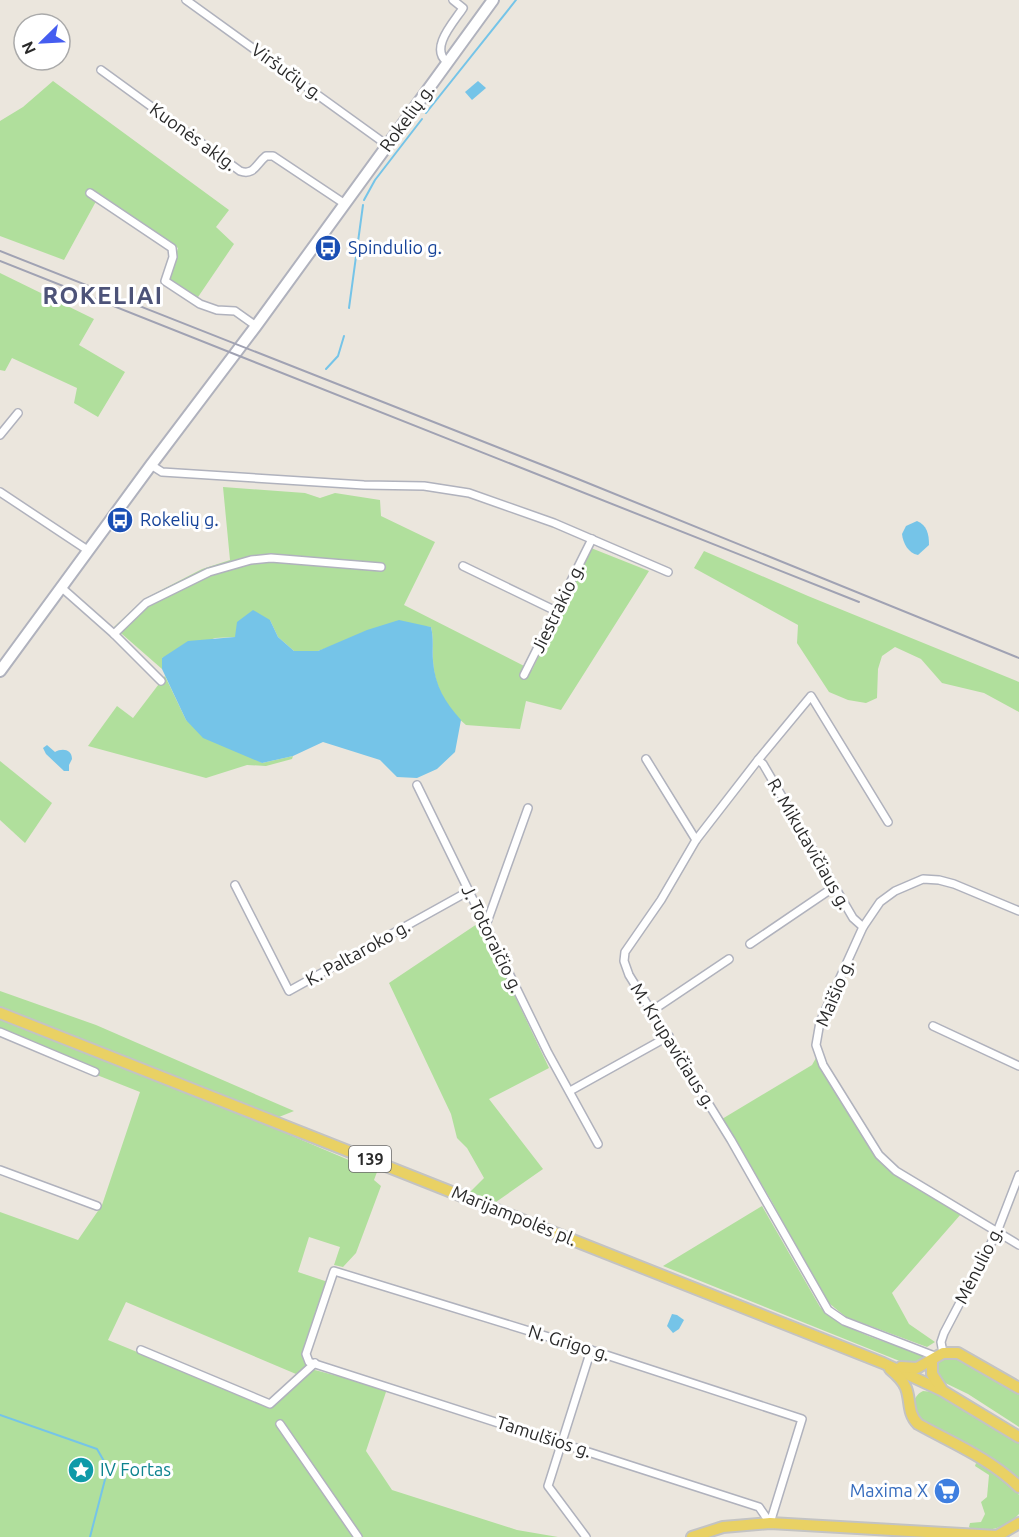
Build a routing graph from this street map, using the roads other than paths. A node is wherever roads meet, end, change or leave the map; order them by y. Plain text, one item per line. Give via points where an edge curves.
1 (186, 0) edge
2 (453, 0) edge
3 (493, 0) edge
4 (447, 62) junction
5 (101, 70) dead end
6 (387, 144) junction
7 (90, 193) dead end
8 (345, 204) junction
9 (256, 326) junction
10 (18, 413) dead end
11 (0, 435) edge
12 (151, 465) junction
13 (0, 492) edge
14 (592, 539) junction
15 (89, 551) junction
16 (463, 566) dead end
17 (381, 567) dead end
18 (668, 572) dead end
19 (62, 588) junction
20 (556, 612) junction
21 (114, 634) junction
22 (0, 671) edge
23 (524, 675) dead end
24 (160, 681) dead end
25 (646, 759) dead end
26 (758, 760) junction
27 (417, 785) dead end
28 (528, 808) dead end
29 (888, 822) dead end
30 (696, 840) junction
31 (235, 885) dead end
32 (834, 887) junction
33 (469, 891) junction
34 (1019, 911) edge
35 (486, 925) junction
36 (863, 927) junction
37 (750, 944) dead end
38 (729, 958) dead end
39 (653, 1010) junction
40 (0, 1012) edge
41 (933, 1026) dead end
42 (0, 1032) edge
43 (669, 1036) junction
44 (1019, 1066) edge
45 (95, 1072) dead end
46 (570, 1091) junction
47 (598, 1144) dead end
48 (0, 1170) edge
49 (1019, 1175) edge
50 (97, 1206) dead end
51 (997, 1232) junction
52 (1019, 1245) edge
53 (141, 1350) dead end
54 (591, 1350) junction
55 (937, 1357) junction
56 (312, 1363) junction
57 (887, 1365) junction
58 (1019, 1388) edge
59 (939, 1389) junction
60 (908, 1403) junction
61 (280, 1424) dead end
62 (1019, 1437) edge
63 (561, 1442) junction
64 (1019, 1487) edge
65 (770, 1523) junction
66 (1019, 1523) edge
67 (967, 1536) edge
68 (997, 1536) edge
69 (358, 1537) edge
70 (586, 1537) edge
71 (692, 1537) edge
72 (1010, 1537) edge

1 - 6 street, Viršučių g.
2 - 4 street via 463,8 442,40 440,54
3 - 4 main road, Rokelių g.
4 - 6 main road, Rokelių g.
5 - 8 street, Kuonės aklg. via 240,171 252,172 266,156 273,156
6 - 8 main road, Rokelių g.
7 - 9 street via 172,248 165,282 200,304 235,311
8 - 9 main road, Rokelių g.
9 - 12 main road, Rokelių g.
10 - 11 street
12 - 14 street via 162,472 424,486 469,493
12 - 15 main road, Rokelių g.
13 - 15 street
14 - 18 street
14 - 20 street, Jiestrakio g.
15 - 19 main road, Rokelių g.
16 - 20 street
17 - 21 street via 271,558 251,560 209,572 146,603
19 - 21 street
19 - 22 main road, Rokelių g.
20 - 23 street, Jiestrakio g.
21 - 24 street
25 - 30 street
26 - 29 street, M. Krupavičiaus g. via 811,696
26 - 30 street, M. Krupavičiaus g.
26 - 32 street, R. Mikutavičiaus g.
27 - 33 street, J. Totoraičio g.
28 - 35 street
30 - 39 street, M. Krupavičiaus g. via 625,952 629,975
31 - 33 street, K. Paltaroko g. via 289,991
32 - 36 street, R. Mikutavičiaus g.
32 - 37 street
33 - 35 street, J. Totoraičio g.
34 - 36 street, Maišio g. via 954,884 923,879 880,902
35 - 46 street, J. Totoraičio g.
36 - 51 street, Maišio g. via 820,1022 816,1045 819,1057 886,1164
38 - 39 street
39 - 43 street, M. Krupavičiaus g.
40 - 57 main road, Marijampolės pl. / 139
41 - 44 street
42 - 45 street
43 - 46 street
43 - 55 street, M. Krupavičiaus g. via 828,1310 844,1321
46 - 47 street, J. Totoraičio g.
48 - 50 street
49 - 51 street, Mėnulio g.
51 - 52 street, Maišio g.
51 - 55 street, Mėnulio g. via 944,1333
53 - 56 street via 270,1404
54 - 56 street, N. Grigo g. via 334,1270 306,1354
54 - 63 street
54 - 65 street, N. Grigo g. via 802,1419
55 - 57 main road via 917,1368
55 - 58 main road via 958,1353
55 - 59 main road via 932,1374
56 - 63 street, Tamulšios g.
57 - 59 main road, Marijampolės pl. / 139
57 - 60 main road via 903,1382
59 - 60 main road via 919,1389
59 - 62 main road, Marijampolės pl. / 139
60 - 64 main road via 918,1424 992,1465
61 - 69 street
63 - 65 street, Tamulšios g. via 759,1507
63 - 70 street via 548,1486
65 - 67 main road
65 - 71 main road via 723,1527
66 - 68 main road
67 - 68 main road
68 - 72 street

